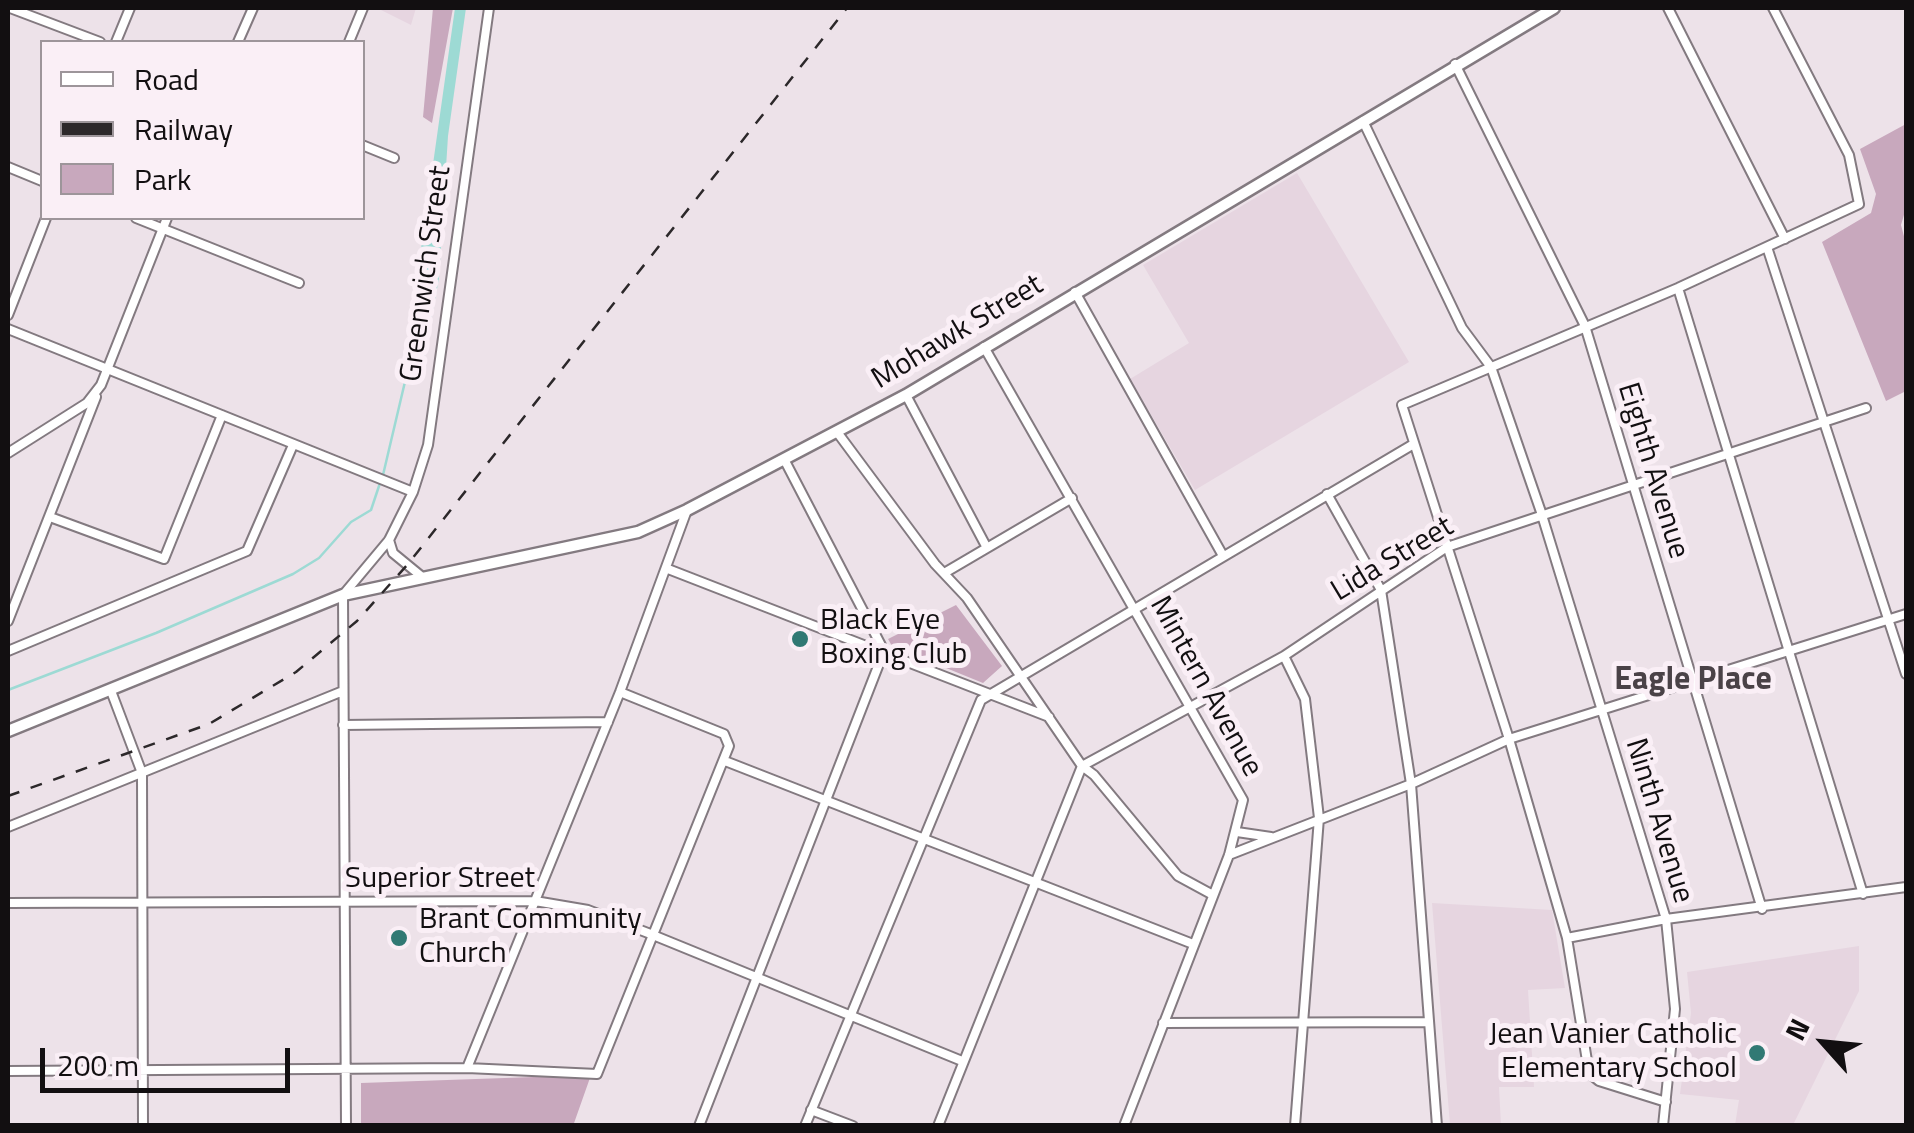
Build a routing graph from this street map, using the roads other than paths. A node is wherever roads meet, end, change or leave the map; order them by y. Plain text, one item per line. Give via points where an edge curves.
1 (10, 8) edge
2 (130, 8) edge
3 (253, 8) edge
4 (363, 8) edge
5 (489, 8) edge
6 (1554, 8) edge
7 (1668, 8) edge
8 (1773, 8) edge
9 (95, 40) edge
10 (117, 40) edge
11 (239, 40) edge
12 (350, 40) edge
13 (1456, 64) junction
14 (1363, 121) junction
15 (365, 146) edge
16 (394, 158) dead end
17 (8, 168) edge
18 (40, 181) edge
19 (45, 220) edge
20 (141, 220) edge
21 (166, 220) edge
22 (163, 228) junction
23 (1785, 239) junction
24 (1767, 247) junction
25 (299, 283) dead end
26 (1678, 288) junction
27 (1075, 292) junction
28 (8, 315) edge
29 (1586, 326) junction
30 (8, 329) edge
31 (984, 348) junction
32 (1491, 367) junction
33 (108, 370) junction
34 (101, 386) junction
35 (906, 395) junction
36 (1866, 408) dead end
37 (222, 415) junction
38 (1824, 420) junction
39 (837, 432) junction
40 (1412, 445) junction
41 (293, 446) junction
42 (1731, 450) junction
43 (8, 453) edge
44 (785, 461) junction
45 (1632, 483) junction
46 (409, 490) junction
47 (1327, 494) junction
48 (1072, 498) junction
49 (687, 510) junction
50 (1541, 512) junction
51 (50, 516) junction
52 (389, 540) junction
53 (1447, 546) junction
54 (988, 548) junction
55 (1222, 554) junction
56 (668, 569) junction
57 (946, 572) junction
58 (421, 576) junction
59 (1382, 590) junction
60 (343, 594) junction
61 (1135, 607) junction
62 (1906, 614) edge
63 (1890, 619) junction
64 (8, 620) edge
65 (1789, 650) junction
66 (8, 651) edge
67 (884, 651) junction
68 (1284, 656) junction
69 (1020, 673) junction
70 (1906, 674) edge
71 (1693, 680) junction
72 (342, 690) junction
73 (111, 691) junction
74 (620, 692) junction
75 (990, 693) junction
76 (1190, 704) junction
77 (1600, 712) junction
78 (1049, 717) junction
79 (608, 722) junction
80 (343, 725) junction
81 (8, 731) edge
82 (1509, 739) junction
83 (725, 760) junction
84 (1082, 766) junction
85 (142, 773) junction
86 (1411, 784) junction
87 (826, 800) junction
88 (1319, 818) junction
89 (8, 827) edge
90 (1237, 832) junction
91 (1271, 837) junction
92 (924, 840) junction
93 (1229, 854) junction
94 (1033, 882) junction
95 (1906, 888) edge
96 (1863, 894) junction
97 (1212, 895) junction
98 (535, 901) junction
99 (143, 902) junction
100 (347, 902) junction
101 (8, 903) edge
102 (1762, 909) junction
103 (1666, 919) junction
104 (656, 936) junction
105 (1567, 938) junction
106 (1193, 944) junction
107 (757, 980) junction
108 (848, 1016) junction
109 (1428, 1022) junction
110 (1163, 1023) junction
111 (1300, 1024) junction
112 (962, 1061) junction
113 (467, 1068) junction
114 (8, 1071) edge
115 (143, 1071) junction
116 (347, 1071) junction
117 (1666, 1102) junction
118 (811, 1110) junction
119 (143, 1126) edge
120 (346, 1126) edge
121 (699, 1126) edge
122 (805, 1126) edge
123 (853, 1126) edge
124 (938, 1126) edge
125 (1124, 1126) edge
126 (1295, 1126) edge
127 (1437, 1126) edge
128 (1662, 1126) edge

1 - 9 street
2 - 10 street
3 - 11 street
4 - 12 street
5 - 46 street, Greenwich Street via 436,393
6 - 13 street, Mohawk Street
7 - 23 street
8 - 23 street via 1849,154 1860,198 1853,210
13 - 14 street, Mohawk Street
13 - 29 street, Eighth Avenue
14 - 27 street, Mohawk Street
14 - 32 street, Ninth Avenue via 1462,328
15 - 16 street
17 - 18 street
19 - 28 street
20 - 22 street
21 - 22 street
22 - 25 street
22 - 33 street
23 - 24 street
24 - 26 street
24 - 38 street
26 - 29 street
26 - 42 street
27 - 31 street, Mohawk Street
27 - 55 street
29 - 32 street
29 - 45 street, Eighth Avenue
30 - 33 street
31 - 35 street, Mohawk Street
31 - 48 street, Mintern Avenue
32 - 40 street via 1402,406
32 - 50 street, Ninth Avenue
33 - 34 street
33 - 37 street
34 - 43 street via 87,403
34 - 51 street
35 - 39 street, Mohawk Street
35 - 54 street
36 - 38 street, Lida Street
37 - 41 street
37 - 51 street via 164,559
38 - 42 street, Lida Street
38 - 63 street
39 - 44 street, Mohawk Street
39 - 57 street
40 - 47 street
40 - 53 street
41 - 46 street
41 - 66 street via 246,551
42 - 45 street, Lida Street
42 - 65 street
44 - 49 street, Mohawk Street
44 - 67 street
45 - 50 street, Lida Street
45 - 71 street, Eighth Avenue
46 - 52 street, Greenwich Street
47 - 55 street
47 - 59 street
48 - 54 street
48 - 61 street, Mintern Avenue
49 - 56 street
49 - 58 street, Mohawk Street via 638,532
50 - 53 street, Lida Street
50 - 77 street, Ninth Avenue
51 - 64 street
52 - 58 street via 393,553
52 - 60 street, Greenwich Street
53 - 59 street, Lida Street
53 - 82 street
54 - 57 street
55 - 61 street
56 - 67 street
56 - 74 street
57 - 69 street
58 - 60 street, Mohawk Street
59 - 68 street, Lida Street
59 - 86 street
60 - 72 street
60 - 73 street, Greenwich Street
61 - 69 street
61 - 76 street, Mintern Avenue
62 - 63 street
63 - 65 street
63 - 70 street
65 - 71 street
65 - 96 street
67 - 75 street
67 - 87 street
68 - 76 street, Lida Street
68 - 88 street via 1305,699
69 - 75 street
69 - 78 street
71 - 77 street
71 - 102 street, Eighth Avenue
72 - 80 street
72 - 85 street
73 - 81 street, Greenwich Street
73 - 85 street
74 - 79 street
74 - 83 street via 724,734 730,742
75 - 78 street
75 - 92 street via 980,700
76 - 84 street, Lida Street
76 - 90 street, Mintern Avenue via 1243,800
77 - 82 street
77 - 103 street, Ninth Avenue
78 - 84 street
79 - 80 street
79 - 98 street
80 - 100 street
82 - 86 street
82 - 105 street
83 - 87 street
83 - 104 street
84 - 94 street
84 - 97 street via 1178,876
85 - 89 street
85 - 99 street
86 - 88 street
86 - 109 street
87 - 92 street
87 - 107 street
88 - 91 street
88 - 111 street
90 - 91 street
90 - 93 street, Mintern Avenue
91 - 93 street
92 - 94 street
92 - 108 street
93 - 97 street, Mintern Avenue
94 - 106 street
94 - 112 street
95 - 96 street
96 - 102 street
97 - 106 street, Mintern Avenue
98 - 100 street, Superior Street
98 - 104 street, Superior Street via 588,910
98 - 113 street
99 - 100 street, Superior Street
99 - 101 street, Superior Street
99 - 115 street
100 - 116 street
102 - 103 street
103 - 105 street
103 - 117 street, Ninth Avenue via 1675,1009
104 - 107 street, Superior Street
104 - 113 street via 598,1074
105 - 117 street via 1590,1072 1599,1081
106 - 110 street, Mintern Avenue
107 - 108 street, Superior Street
107 - 121 street
108 - 112 street, Superior Street
108 - 118 street
109 - 111 street
109 - 127 street
110 - 111 street
110 - 125 street, Mintern Avenue
111 - 126 street
112 - 124 street
113 - 116 street
114 - 115 street
115 - 116 street
115 - 119 street
116 - 120 street
117 - 128 street, Ninth Avenue
118 - 122 street
118 - 123 street

